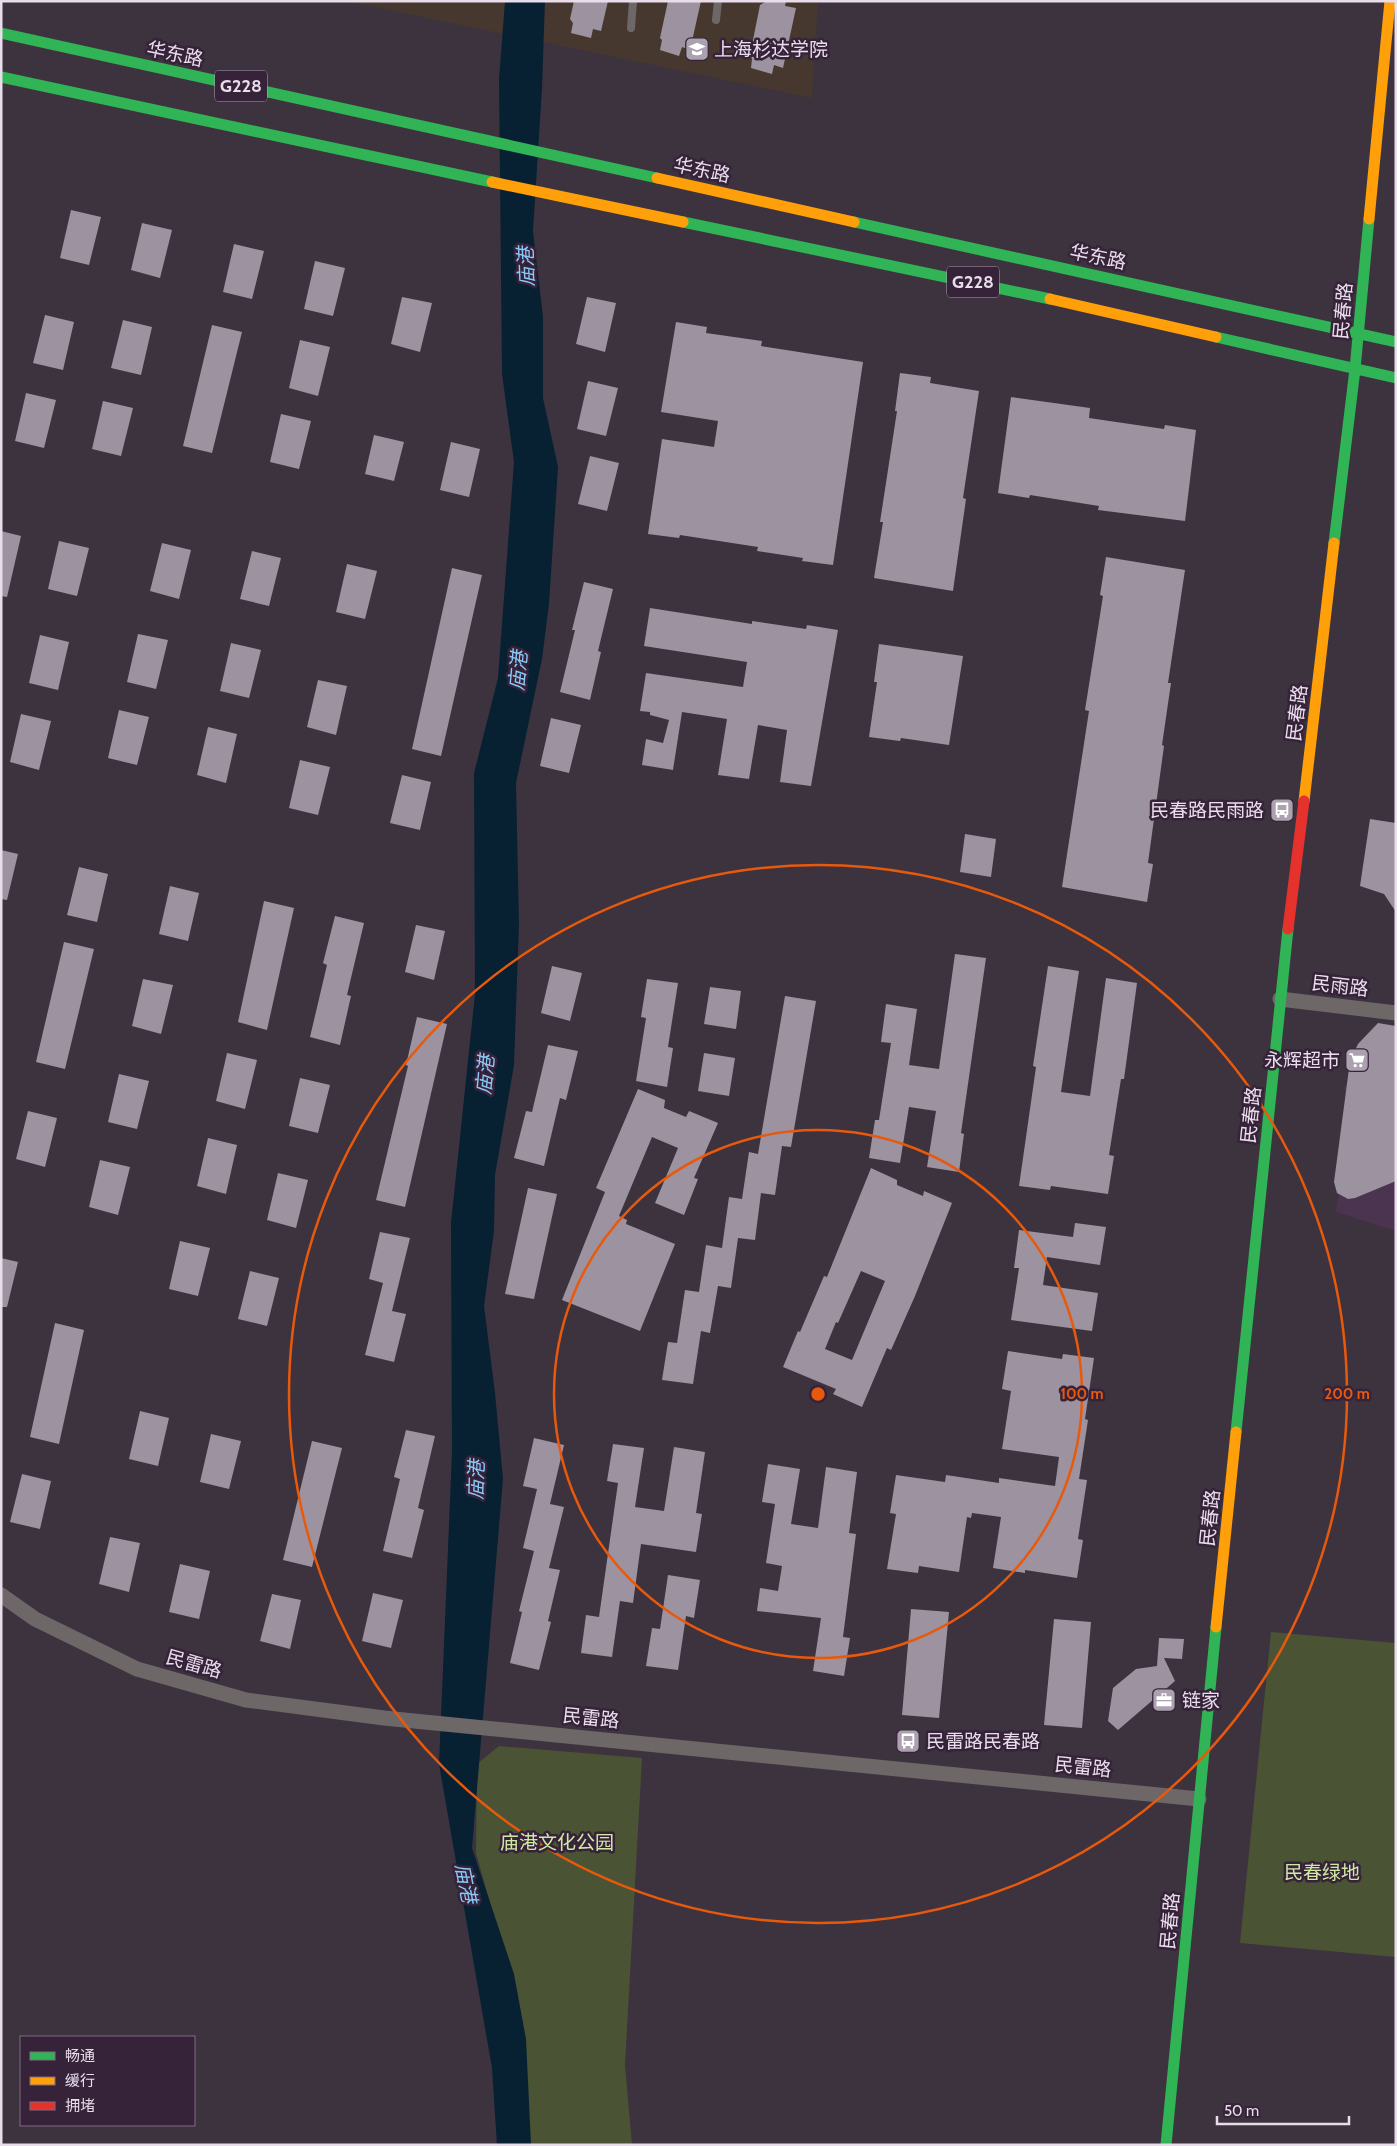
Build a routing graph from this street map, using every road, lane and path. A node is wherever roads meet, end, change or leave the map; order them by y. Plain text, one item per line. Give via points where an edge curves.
1 (633, 1) edge
2 (718, 1) edge
3 (1390, 1) edge
4 (716, 20) dead end
5 (632, 28) dead end
6 (1, 33) edge
7 (1, 77) edge
8 (1358, 334) junction
9 (1396, 342) edge
10 (1355, 369) junction
11 (1396, 378) edge
12 (1280, 999) junction
13 (1396, 1014) edge
14 (1, 1596) edge
15 (1199, 1799) junction
16 (1166, 2145) edge

1 - 5 lane
2 - 4 lane
3 - 8 main road, 民春路
6 - 8 main road, 华东路 / G228
7 - 10 main road, G228 via 1026,293
8 - 9 main road, 华东路 / G228
8 - 10 main road, 民春路
10 - 11 main road, G228
10 - 12 main road, 民春路
12 - 13 street, 民雨路
12 - 15 main road, 民春路
14 - 15 street, 民雷路 via 35,1619 137,1669 246,1700 384,1718
15 - 16 main road, 民春路

